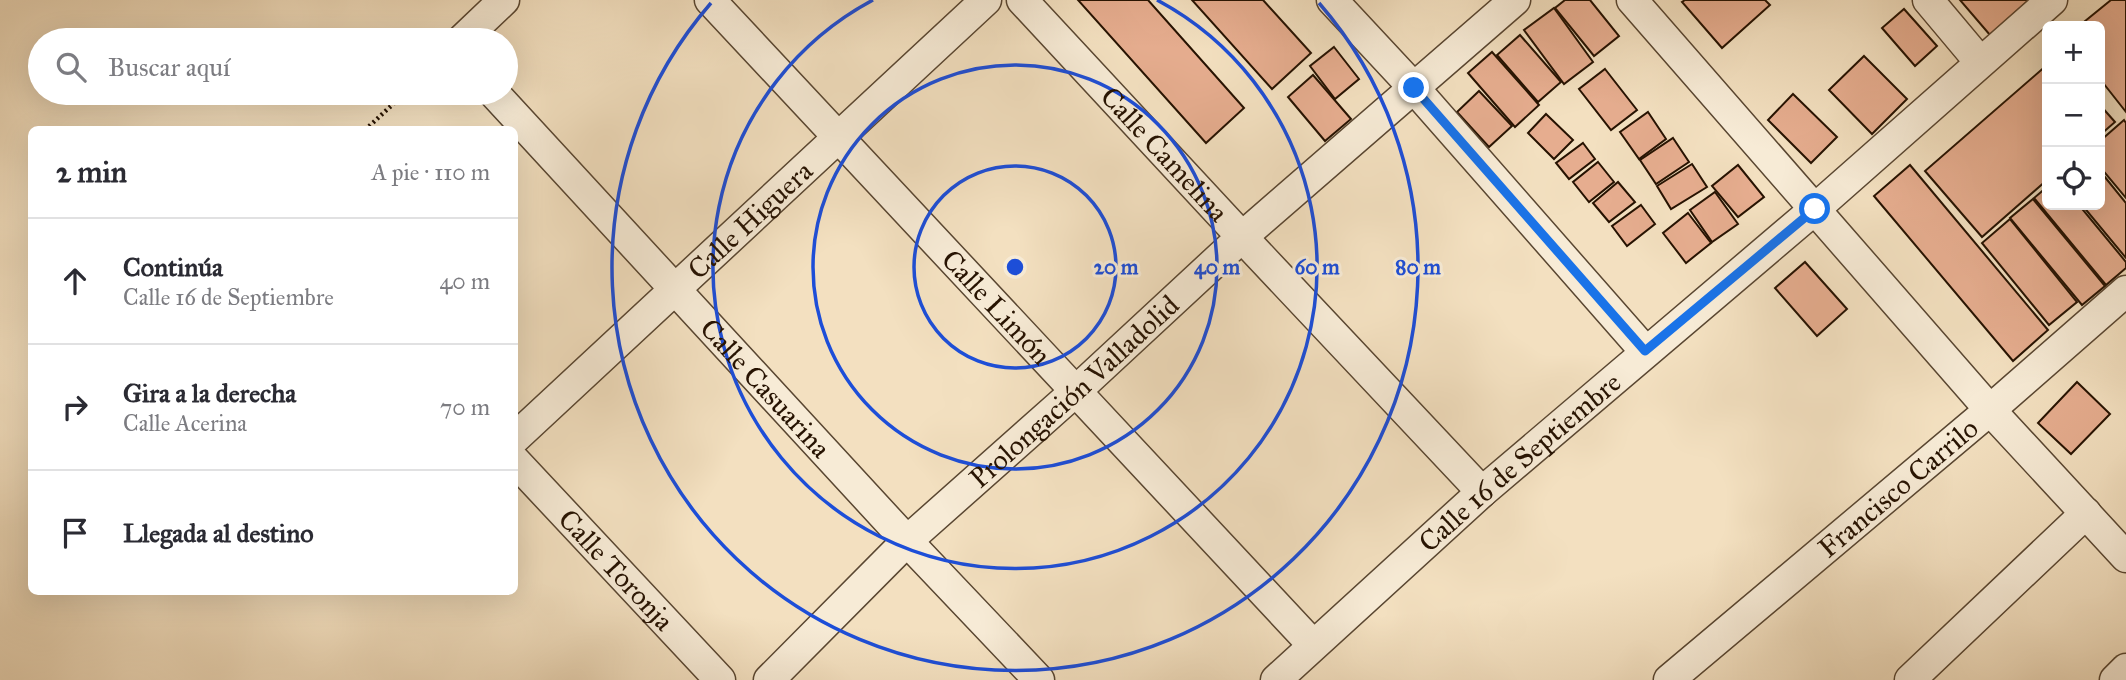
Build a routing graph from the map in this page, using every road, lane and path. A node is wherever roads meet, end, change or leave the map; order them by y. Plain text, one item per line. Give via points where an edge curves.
1 (504, 0) edge
2 (710, 0) edge
3 (986, 0) edge
4 (1022, 0) edge
5 (1332, 0) edge
6 (1515, 0) edge
7 (1633, 0) edge
8 (1928, 0) edge
9 (2052, 0) edge
10 (475, 28) edge
11 (1980, 62) junction
12 (1414, 88) junction
13 (392, 105) edge
14 (505, 105) edge
15 (369, 126) edge
16 (837, 137) junction
17 (1815, 209) junction
18 (1242, 237) junction
19 (673, 290) junction
20 (2126, 291) edge
21 (1645, 351) junction
22 (1077, 390) junction
23 (1990, 410) junction
24 (518, 435) edge
25 (518, 464) edge
26 (1482, 492) junction
27 (2086, 513) junction
28 (907, 541) junction
29 (2126, 556) edge
30 (1313, 645) junction
31 (2126, 669) edge
32 (720, 680) edge
33 (769, 680) edge
34 (1039, 680) edge
35 (1276, 680) edge
36 (1669, 680) edge
37 (1910, 680) edge
38 (2115, 680) edge

1 - 10 street
2 - 16 street, Calle Limón
3 - 16 street, Calle Higuera
4 - 18 street, Calle Camelina
5 - 12 street
6 - 12 street, Prolongación Valladolid
7 - 17 street
8 - 11 street
9 - 11 street, Calle 16 de Septiembre
11 - 17 street, Calle 16 de Septiembre
12 - 18 street, Prolongación Valladolid
12 - 21 street
13 - 15 path
14 - 19 street, Calle Casuarina
16 - 19 street, Calle Higuera
16 - 22 street, Calle Limón
17 - 21 street, Calle 16 de Septiembre
17 - 23 street
18 - 22 street, Prolongación Valladolid
18 - 26 street, Calle Camelina
19 - 24 street, Calle Higuera
19 - 28 street, Calle Casuarina
20 - 23 street, Francisco Carrilo
21 - 26 street, Calle 16 de Septiembre
22 - 28 street, Prolongación Valladolid
22 - 30 street, Calle Limón
23 - 27 street
23 - 36 street, Francisco Carrilo
25 - 32 street, Calle Toronja
26 - 30 street, Calle 16 de Septiembre
27 - 29 street
27 - 37 street
28 - 33 street, Prolongación Valladolid
28 - 34 street, Calle Casuarina
30 - 35 street, Calle 16 de Septiembre
31 - 38 street

